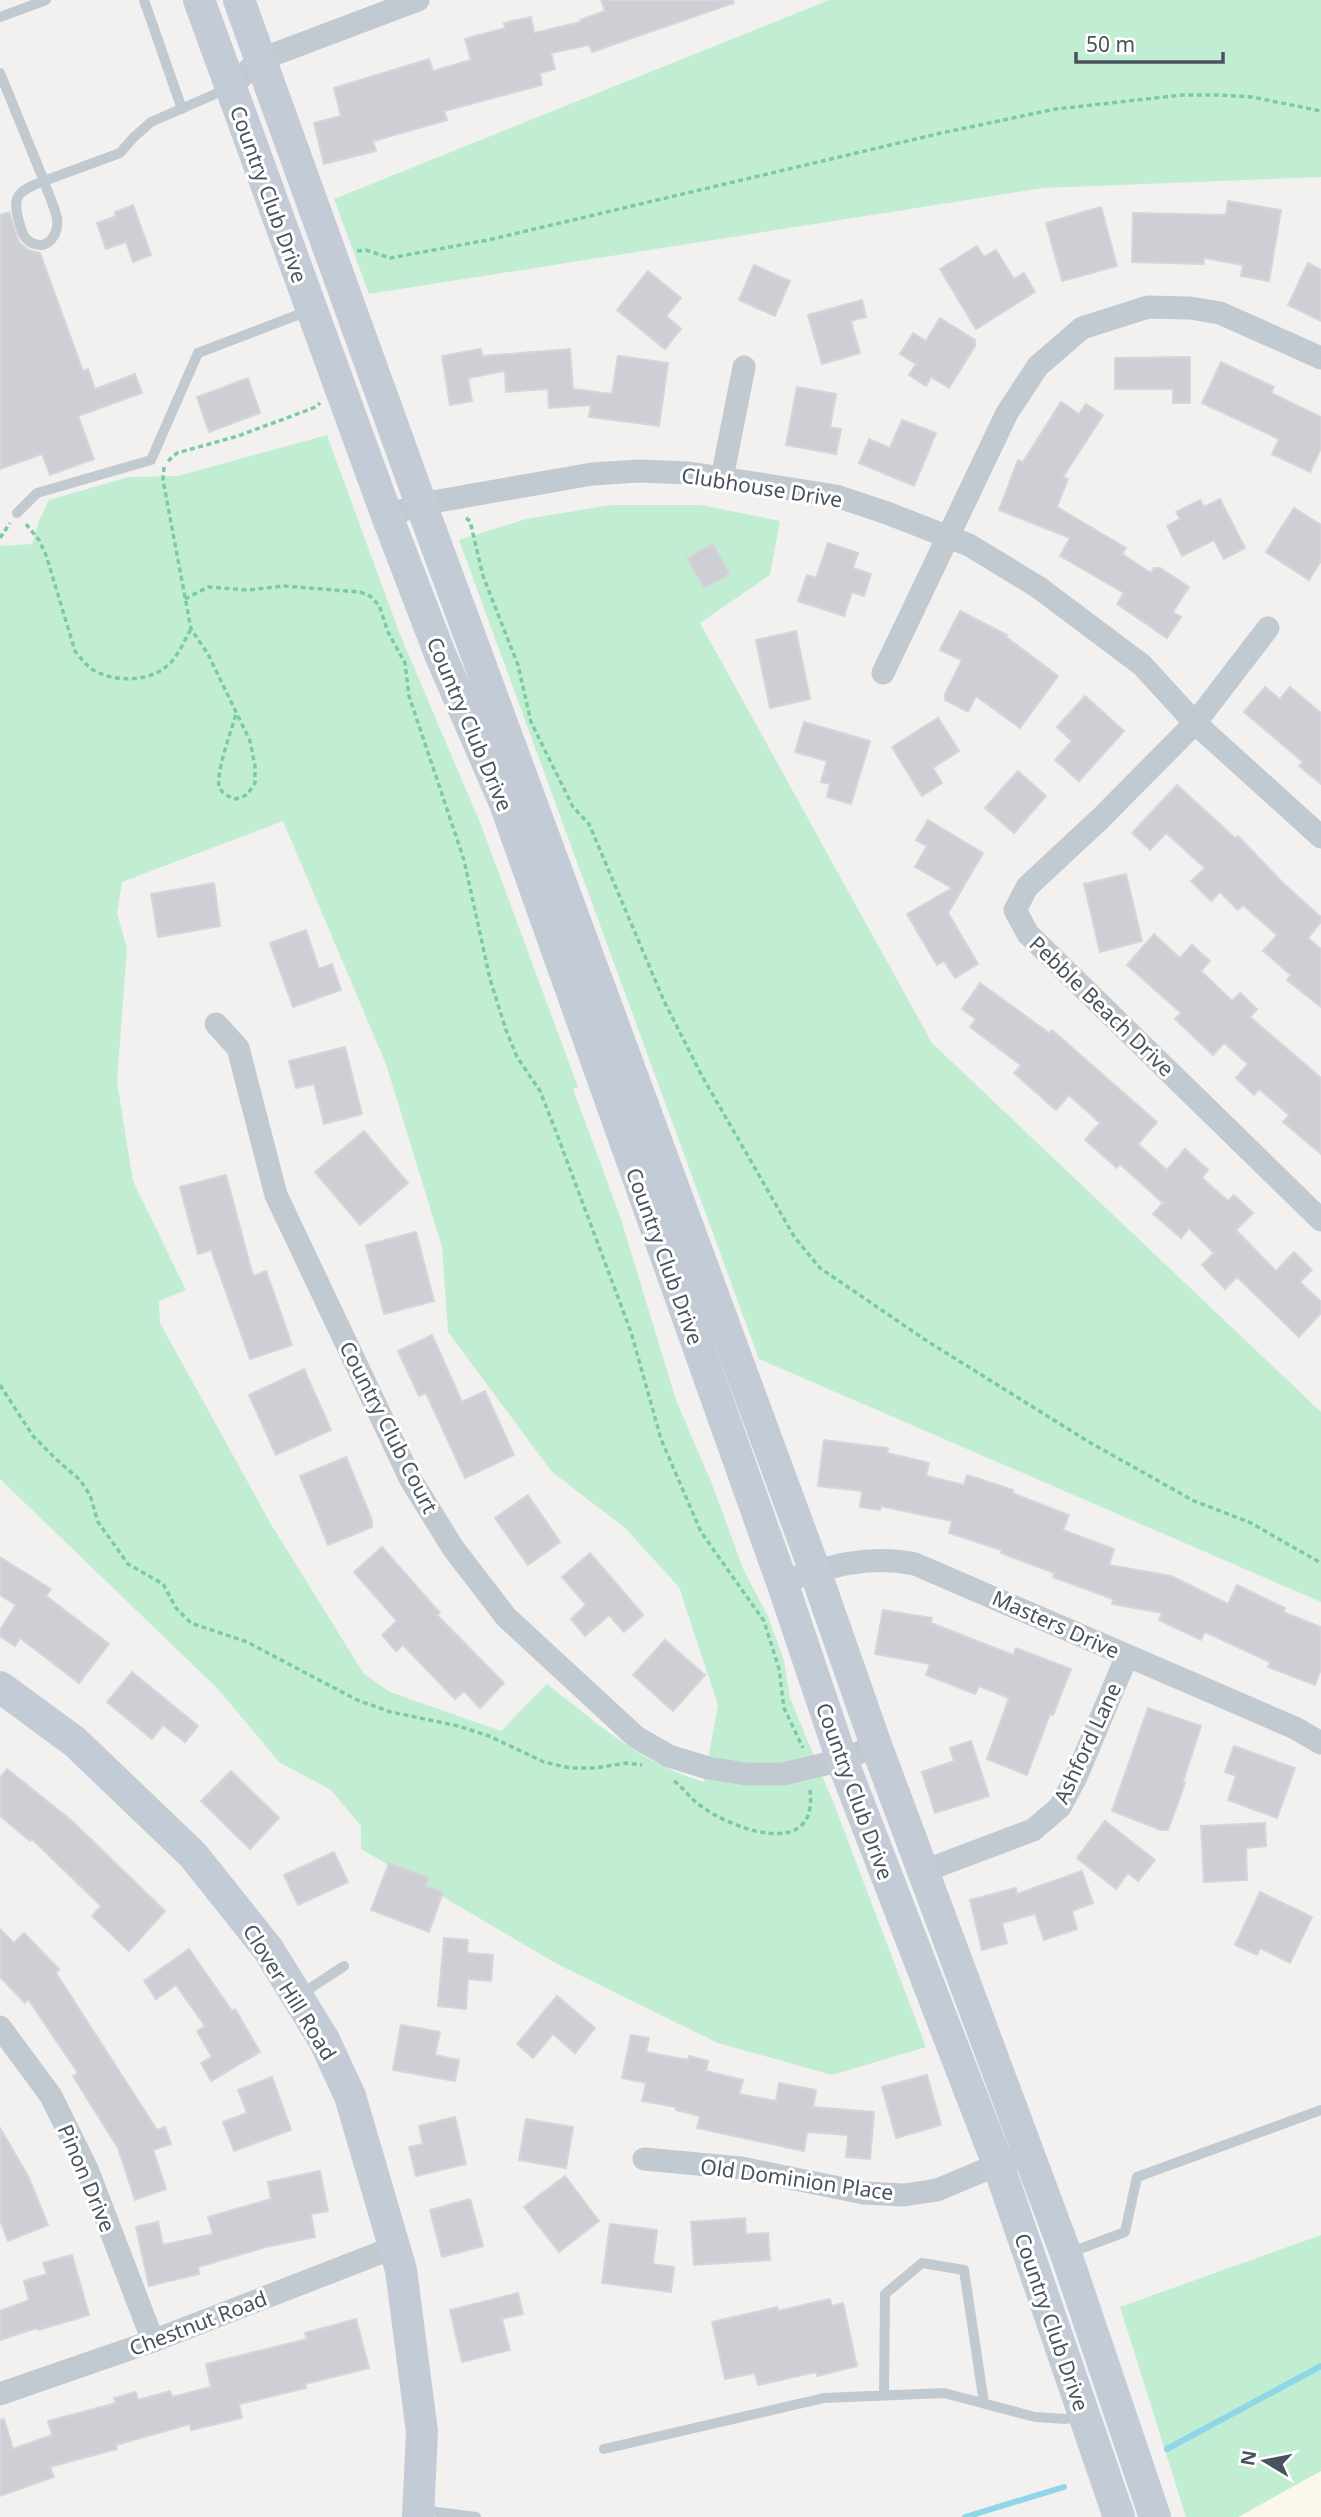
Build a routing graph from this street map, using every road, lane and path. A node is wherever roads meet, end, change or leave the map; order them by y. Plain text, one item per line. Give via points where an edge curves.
1 (46, 0) edge
2 (144, 0) edge
3 (200, 0) edge
4 (239, 0) edge
5 (418, 0) edge
6 (0, 17) edge
7 (259, 60) junction
8 (0, 73) edge
9 (231, 87) junction
10 (182, 109) junction
11 (1321, 111) edge
12 (44, 181) junction
13 (332, 259) junction
14 (311, 310) junction
15 (1321, 358) edge
16 (744, 367) dead end
17 (322, 401) dead end
18 (722, 478) junction
19 (429, 502) junction
20 (17, 513) joint
21 (387, 516) junction
22 (946, 536) junction
23 (185, 599) junction
24 (1268, 628) dead end
25 (191, 629) junction
26 (883, 673) dead end
27 (236, 714) junction
28 (1195, 723) junction
29 (1321, 837) edge
30 (216, 1024) dead end
31 (1321, 1220) edge
32 (0, 1385) edge
33 (1321, 1563) edge
34 (815, 1571) junction
35 (782, 1582) junction
36 (1127, 1656) junction
37 (0, 1687) edge
38 (1321, 1743) edge
39 (876, 1745) junction
40 (842, 1759) junction
41 (652, 1769) dead end
42 (807, 1769) junction
43 (671, 1778) dead end
44 (924, 1871) junction
45 (344, 1966) dead end
46 (297, 1996) junction
47 (0, 2026) edge
48 (1321, 2110) edge
49 (1027, 2153) junction
50 (644, 2159) dead end
51 (998, 2164) junction
52 (395, 2247) junction
53 (1066, 2254) junction
54 (153, 2341) junction
55 (0, 2394) edge
56 (884, 2395) junction
57 (1116, 2402) junction
58 (984, 2403) junction
59 (1083, 2414) junction
60 (604, 2449) dead end
61 (419, 2513) edge
62 (477, 2517) edge
63 (1119, 2517) edge
64 (1155, 2517) edge

1 - 6 lane
2 - 10 lane
3 - 9 main road, Country Club Drive
4 - 7 main road, Country Club Drive
5 - 7 street
7 - 9 street
7 - 13 main road, Country Club Drive
8 - 12 lane
9 - 10 lane
9 - 14 main road, Country Club Drive
10 - 12 lane via 151,122 120,153
11 - 13 path via 1218,95 1056,109 488,240 390,258 360,250
12 - 12 lane via 57,232 52,240 32,243 24,236 15,207 17,196 24,188
13 - 19 main road, Country Club Drive
14 - 20 lane via 198,353 151,460 37,493
14 - 21 main road, Country Club Drive
15 - 22 street via 1220,313 1190,308 1149,307 1082,328 1038,366 1007,413
16 - 18 street
17 - 23 path via 238,436 177,453 164,464
18 - 19 street, Clubhouse Drive via 639,471 592,474
18 - 22 street, Clubhouse Drive via 836,496
19 - 21 street, Clubhouse Drive
19 - 33 path via 470,522 483,576 518,665 531,722 573,807 589,824 695,1063 795,1238 820,1268 1078,1435 1194,1502 1249,1522
19 - 34 main road, Country Club Drive
20 - 25 path via 39,540 75,651 98,673 131,679 152,674 167,666
21 - 35 main road, Country Club Drive via 504,801
22 - 26 street
22 - 28 street, Clubhouse Drive via 1049,594 1142,666
23 - 25 path
23 - 42 path via 208,587 248,590 284,586 360,592 379,606 405,663 409,696 464,860 506,1030 555,1129 631,1332 661,1439 688,1503 712,1550 764,1621 779,1669 784,1708 802,1743
24 - 28 street
25 - 27 path
27 - 27 path via 250,741 255,783 247,795 235,799 225,795 219,785
28 - 29 street, Clubhouse Drive
28 - 31 street, Pebble Beach Drive via 1027,887 1015,910 1028,934
30 - 42 street, Country Club Court via 238,1048 276,1195 411,1480 453,1548 506,1617 636,1737 670,1756 746,1774
32 - 41 path via 33,1436 80,1480 98,1522 128,1564 163,1584 191,1623 247,1642 357,1700 468,1729 544,1762 570,1768 626,1763
34 - 35 street, Masters Drive
34 - 36 street, Masters Drive via 862,1560 915,1564
34 - 39 main road, Country Club Drive
35 - 40 main road, Country Club Drive
36 - 38 street, Masters Drive
36 - 44 street, Ashford Lane via 1060,1807 1032,1830
37 - 46 main road, Clover Hill Road via 75,1742 193,1855 268,1949
39 - 40 street, Country Club Court
39 - 44 main road, Country Club Drive
40 - 42 street, Country Club Court
40 - 51 main road, Country Club Drive
42 - 43 path via 809,1815 795,1831 782,1833 760,1832 718,1816
44 - 49 main road, Country Club Drive
45 - 46 lane
46 - 52 main road, Clover Hill Road via 350,2096
47 - 54 street, Pinon Drive via 51,2096 87,2169
48 - 53 lane via 1138,2176 1125,2232
49 - 51 street, Old Dominion Place
49 - 53 main road, Country Club Drive
50 - 51 street, Old Dominion Place via 741,2168 864,2193 904,2195 937,2190
51 - 59 main road, Country Club Drive
52 - 54 street, Chestnut Road
52 - 61 main road, Clover Hill Road via 422,2432
53 - 57 main road, Country Club Drive
54 - 55 street, Chestnut Road
56 - 58 lane via 944,2393
56 - 58 lane via 885,2294 922,2263 964,2270
56 - 60 lane via 824,2399
57 - 59 street
57 - 64 main road, Country Club Drive
58 - 59 lane via 1035,2417 1066,2419
59 - 63 main road, Country Club Drive
61 - 62 lane

